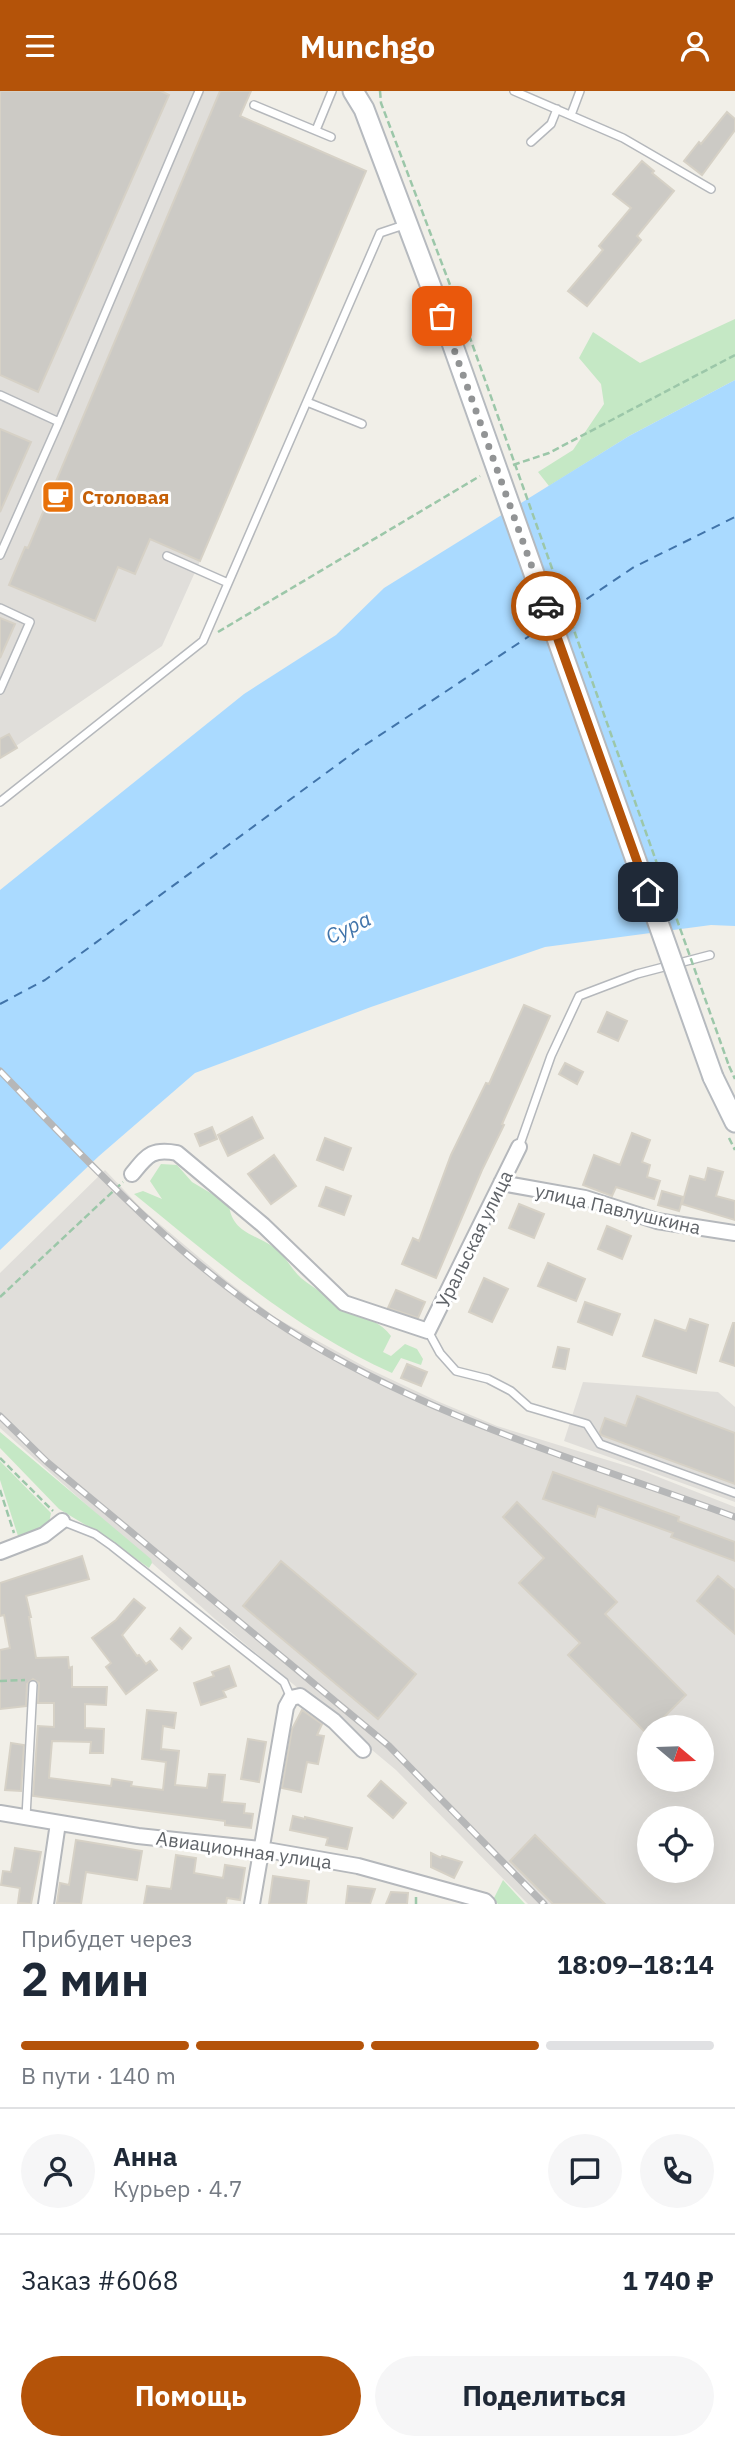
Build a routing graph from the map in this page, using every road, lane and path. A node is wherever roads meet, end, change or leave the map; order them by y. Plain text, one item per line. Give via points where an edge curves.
1 (199, 91) edge
2 (332, 91) edge
3 (354, 91) edge
4 (380, 91) edge
5 (514, 91) edge
6 (580, 91) edge
7 (363, 100) edge
8 (254, 105) dead end
9 (557, 109) junction
10 (571, 115) junction
11 (316, 130) junction
12 (331, 137) dead end
13 (531, 142) dead end
14 (711, 189) dead end
15 (408, 224) junction
16 (460, 337) junction
17 (735, 355) edge
18 (0, 395) edge
19 (307, 402) junction
20 (59, 422) junction
21 (362, 424) dead end
22 (549, 453) dead end
23 (473, 479) dead end
24 (0, 555) edge
25 (167, 556) dead end
26 (228, 583) junction
27 (0, 608) edge
28 (203, 641) junction
29 (0, 690) edge
30 (0, 802) edge
31 (710, 955) dead end
32 (721, 1071) junction
33 (735, 1079) edge
34 (735, 1122) edge
35 (519, 1147) joint
36 (132, 1174) joint
37 (501, 1183) junction
38 (735, 1233) edge
39 (0, 1297) edge
40 (428, 1331) junction
41 (0, 1458) edge
42 (0, 1490) edge
43 (735, 1493) edge
44 (62, 1521) junction
45 (18, 1546) junction
46 (0, 1552) edge
47 (0, 1681) edge
48 (33, 1685) joint
49 (289, 1702) junction
50 (363, 1750) dead end
51 (0, 1813) edge
52 (26, 1818) junction
53 (58, 1823) junction
54 (261, 1849) junction
55 (486, 1903) edge
56 (46, 1904) edge
57 (252, 1904) edge

1 - 20 lane
2 - 11 lane
3 - 7 main road
4 - 16 path
5 - 9 lane
6 - 10 lane
7 - 15 main road
8 - 11 lane
9 - 10 lane
9 - 13 lane via 551,124
10 - 14 lane via 651,153
11 - 12 lane
15 - 16 main road
15 - 19 lane via 380,233
16 - 32 main road, bridge
16 - 32 path, bridge
17 - 22 path
18 - 20 lane
19 - 21 lane
19 - 26 lane
20 - 24 lane
23 - 28 path
25 - 26 lane
26 - 28 lane
27 - 29 lane via 30,622
28 - 30 lane
31 - 35 lane via 637,974 579,996 551,1056
32 - 33 path
32 - 34 main road
35 - 37 street, Уральская улица
36 - 39 path
36 - 40 street via 148,1154 177,1153 263,1225 344,1303
37 - 38 street, улица Павлушкина via 585,1198 657,1221
37 - 40 street, Уральская улица
40 - 43 lane via 456,1371 488,1379 529,1407 587,1424 600,1444
41 - 44 path
42 - 45 path
44 - 45 street
44 - 49 lane via 112,1546 284,1682
45 - 46 street
47 - 48 path via 26,1679
48 - 52 lane
49 - 50 street via 300,1696
49 - 54 street
51 - 52 street, Авиационная улица
52 - 53 street, Авиационная улица
53 - 54 street, Авиационная улица
53 - 56 street
54 - 55 street, Авиационная улица via 358,1866
54 - 57 street

